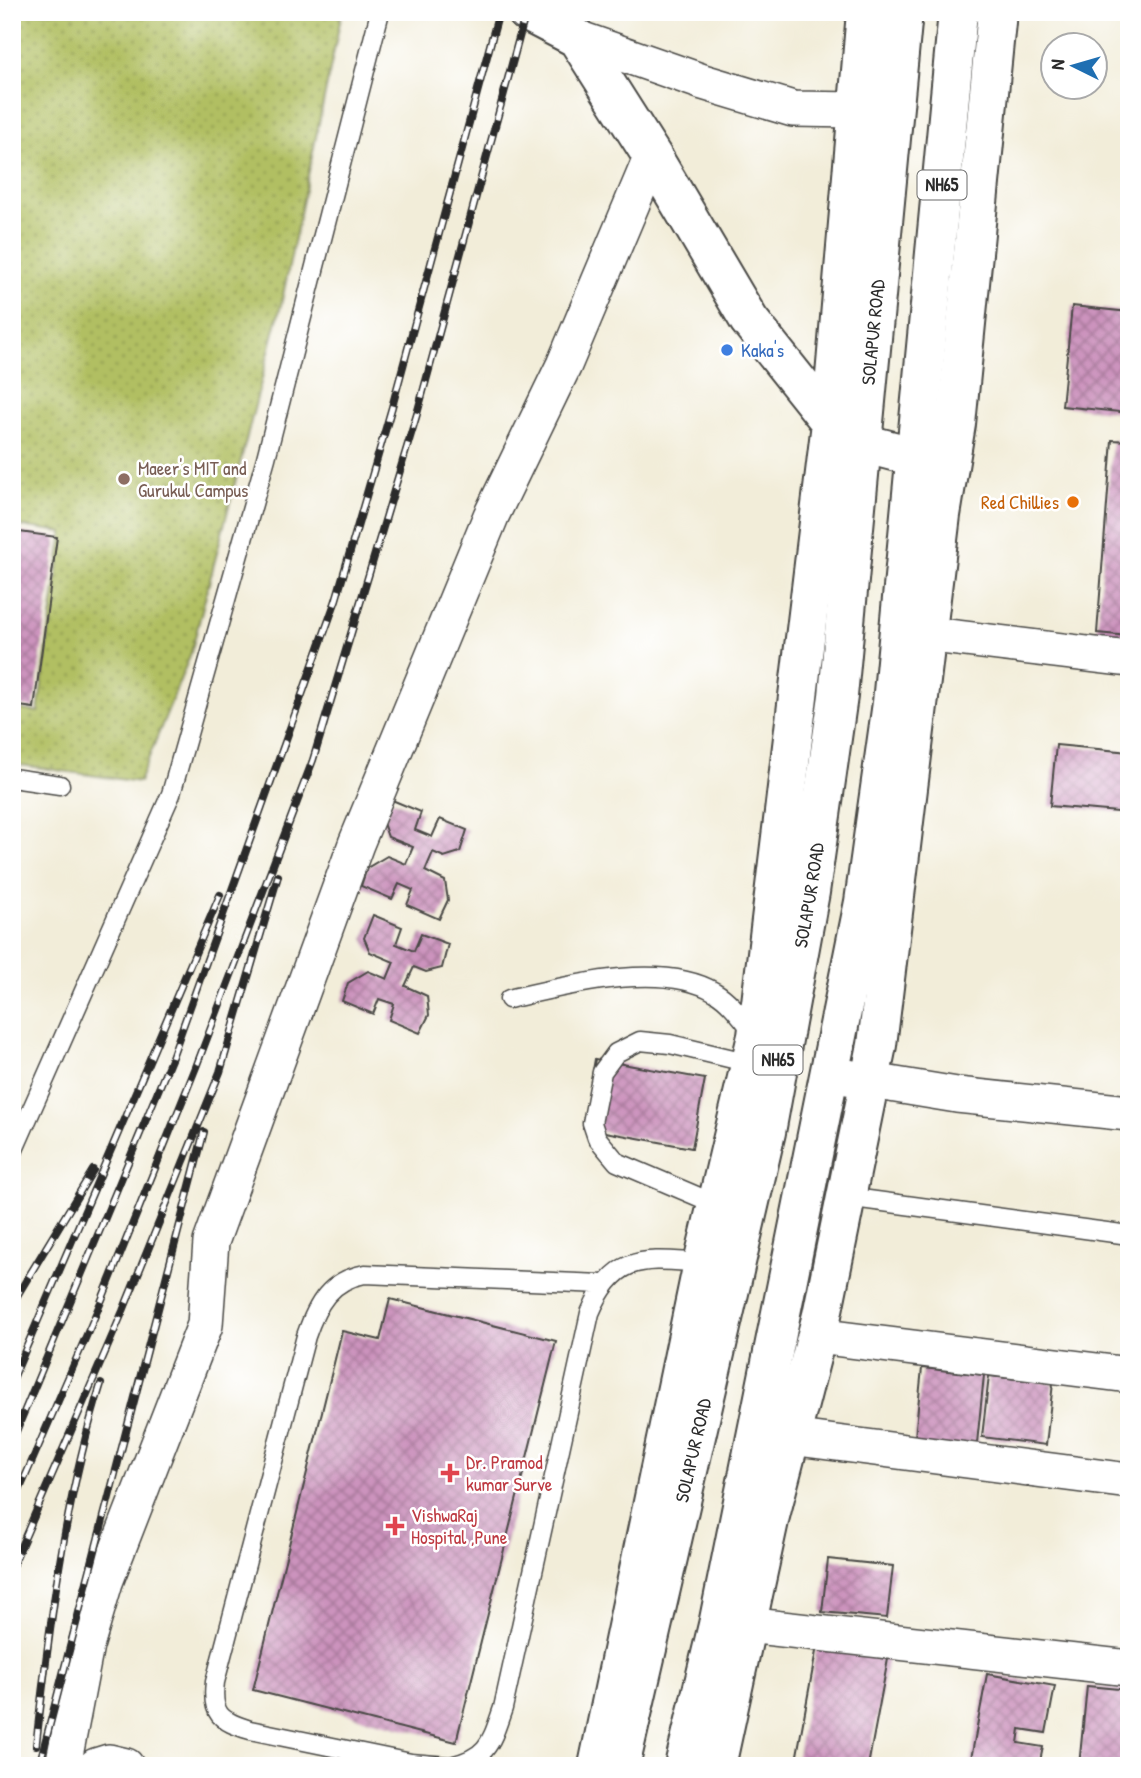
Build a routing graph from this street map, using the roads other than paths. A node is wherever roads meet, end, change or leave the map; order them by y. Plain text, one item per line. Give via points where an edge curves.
1 (380, 12) edge
2 (527, 12) edge
3 (866, 12) edge
4 (904, 12) edge
5 (958, 12) edge
6 (998, 12) edge
7 (577, 38) junction
8 (857, 110) junction
9 (652, 156) junction
10 (846, 433) junction
11 (931, 467) junction
12 (913, 632) junction
13 (1129, 659) edge
14 (12, 778) edge
15 (60, 785) dead end
16 (509, 999) dead end
17 (766, 1055) junction
18 (830, 1074) junction
19 (870, 1080) junction
20 (1129, 1113) edge
21 (12, 1154) edge
22 (846, 1197) junction
23 (732, 1208) junction
24 (1129, 1235) edge
25 (719, 1264) junction
26 (602, 1284) junction
27 (817, 1336) junction
28 (1129, 1375) edge
29 (790, 1437) junction
30 (1129, 1481) edge
31 (746, 1625) junction
32 (1129, 1668) edge
33 (63, 1766) edge
34 (96, 1766) edge
35 (126, 1766) edge
36 (449, 1766) edge
37 (598, 1766) edge
38 (620, 1766) edge
39 (684, 1766) edge
40 (716, 1766) edge

1 - 21 lane via 266,458 172,794
2 - 7 main road
3 - 8 main road
4 - 10 main road, SOLAPUR ROAD / NH65 via 872,343
5 - 11 main road, NH65 via 925,357
6 - 11 main road via 956,424
7 - 8 street via 793,109
7 - 9 main road
8 - 10 main road
9 - 10 main road via 749,320
9 - 33 street via 564,365 491,516 342,882 211,1242 205,1325 105,1582 86,1647
10 - 11 main road
10 - 17 main road, SOLAPUR ROAD / NH65 via 836,710 810,892
11 - 12 main road, NH65
12 - 13 street
12 - 18 main road, NH65 via 892,703 864,902
12 - 19 main road via 877,1045
14 - 15 lane
16 - 17 lane via 576,983 674,979 715,992
17 - 23 main road, SOLAPUR ROAD / NH65
17 - 23 lane via 640,1041 616,1053 602,1072 592,1123 597,1138 617,1161
18 - 19 street
18 - 39 main road, NH65
19 - 20 street via 957,1095
19 - 22 main road
22 - 24 lane
22 - 27 main road
23 - 25 main road, SOLAPUR ROAD / NH65
25 - 26 lane via 649,1260 624,1266
25 - 37 main road
25 - 38 main road, SOLAPUR ROAD / NH65
26 - 36 lane via 590,1312 503,1708 491,1743 475,1760
26 - 36 lane via 351,1276 324,1296 306,1336 212,1700 229,1724 250,1730 411,1763
27 - 28 street
27 - 29 main road
29 - 30 street
29 - 31 main road
31 - 32 street
31 - 40 main road
34 - 35 street via 109,1762

